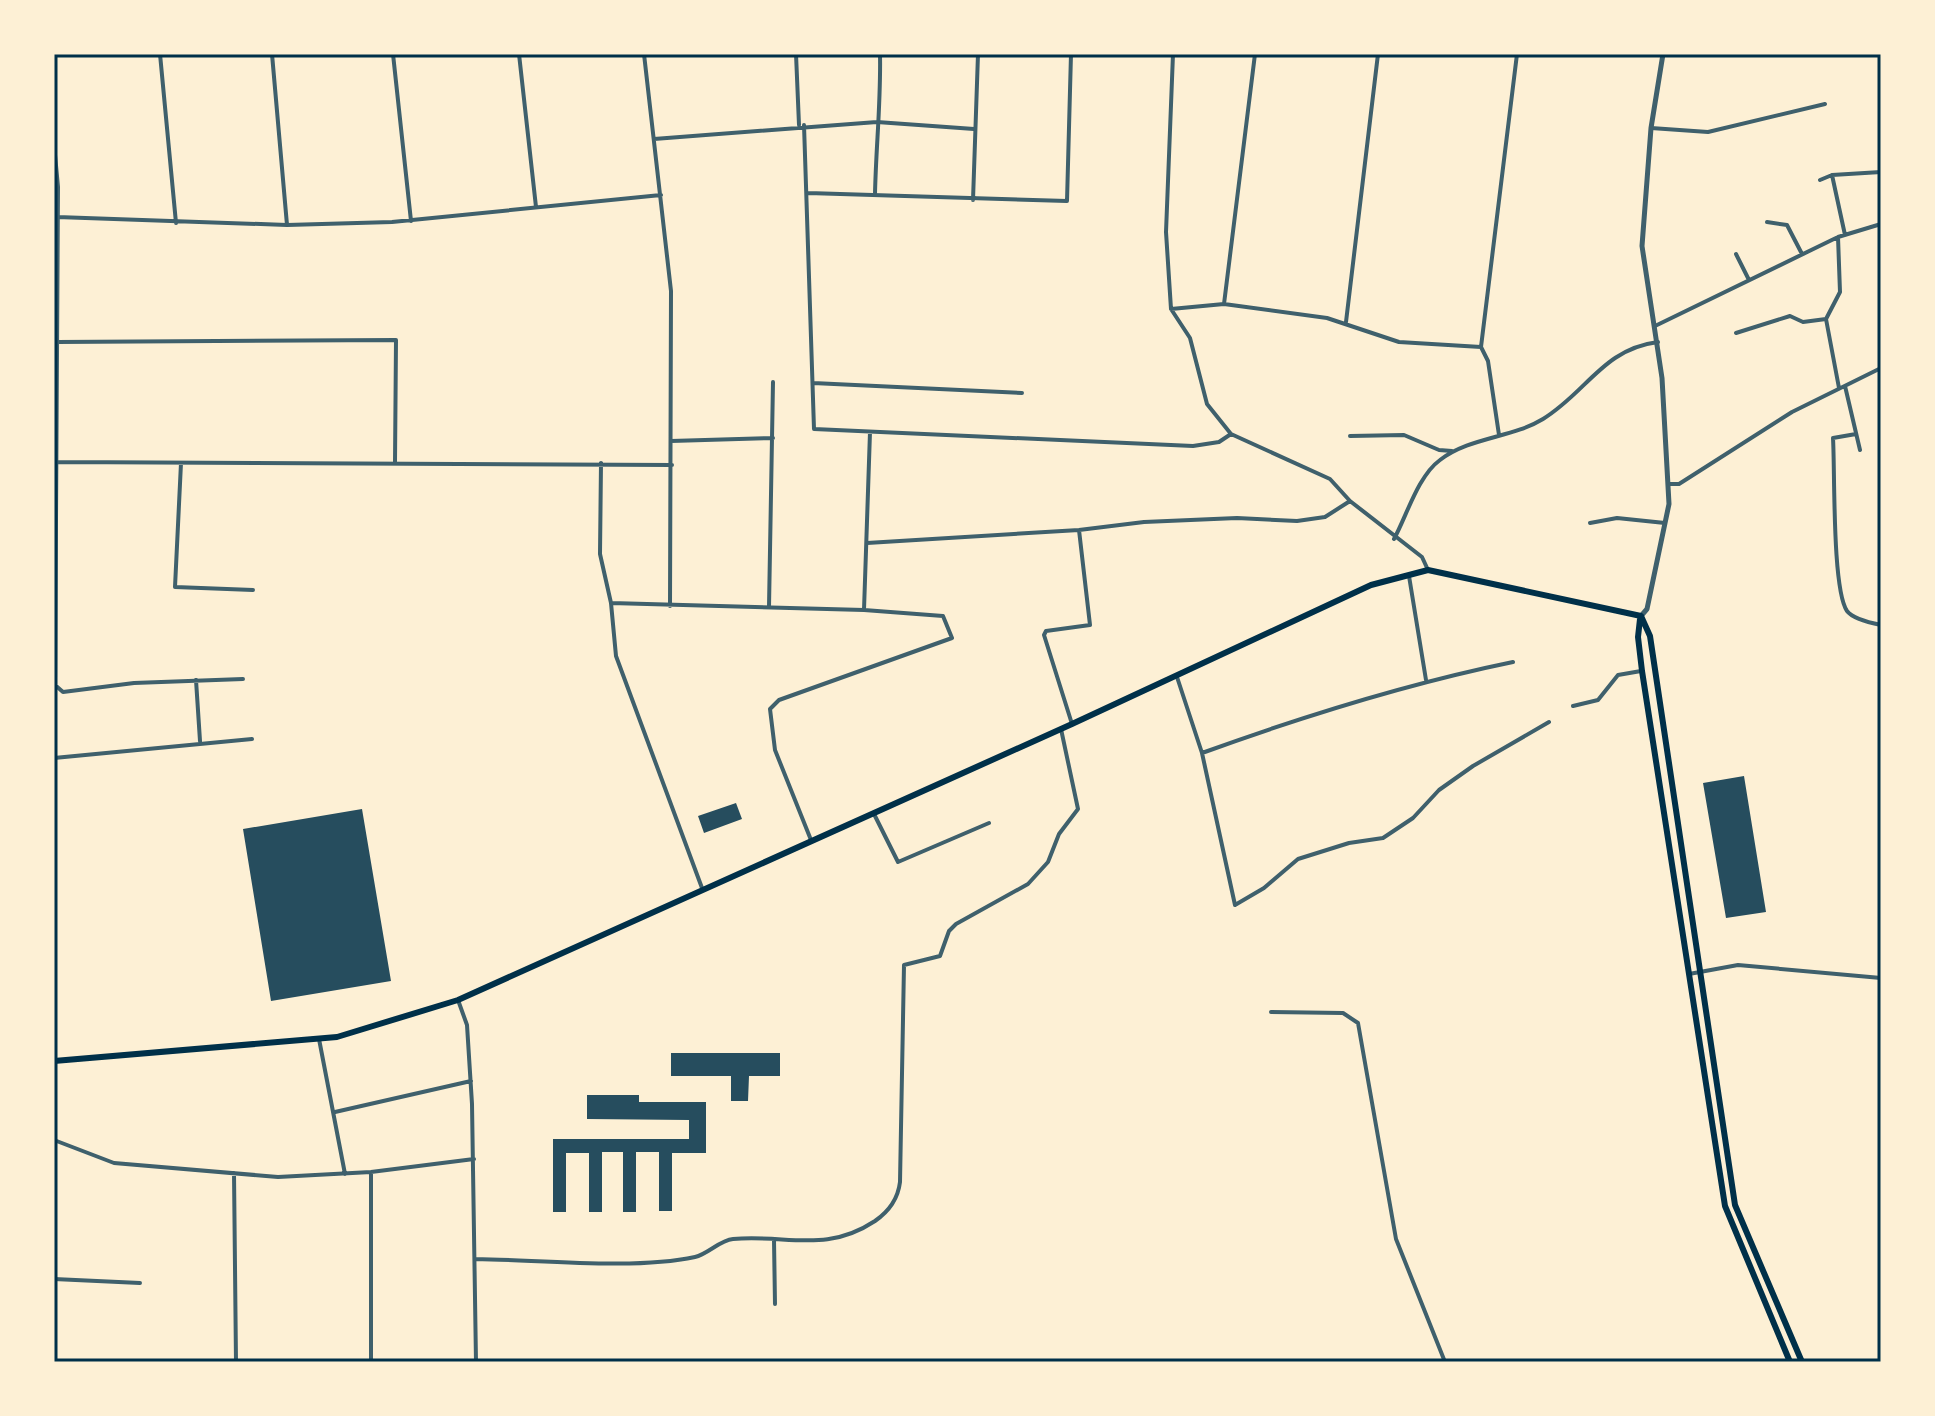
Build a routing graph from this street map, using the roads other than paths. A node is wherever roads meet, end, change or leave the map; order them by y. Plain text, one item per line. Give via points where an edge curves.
1 (160, 54) edge
2 (272, 54) edge
3 (393, 54) edge
4 (519, 54) edge
5 (644, 54) edge
6 (796, 54) edge
7 (880, 54) edge
8 (978, 54) edge
9 (1071, 54) edge
10 (1173, 54) edge
11 (1255, 54) edge
12 (1378, 54) edge
13 (1517, 54) edge
14 (1663, 54) edge
15 (1825, 104) dead end
16 (877, 122) junction
17 (801, 125) junction
18 (1651, 128) junction
19 (974, 129) junction
20 (654, 139) junction
21 (54, 144) edge
22 (1881, 172) edge
23 (1832, 175) junction
24 (1820, 180) dead end
25 (808, 193) junction
26 (661, 195) junction
27 (875, 195) junction
28 (973, 200) junction
29 (537, 208) junction
30 (55, 217) edge
31 (411, 221) junction
32 (1767, 222) dead end
33 (176, 223) junction
34 (1881, 224) edge
35 (287, 225) junction
36 (1845, 235) junction
37 (1838, 237) junction
38 (1736, 254) dead end
39 (1802, 254) junction
40 (1749, 280) junction
41 (1224, 304) junction
42 (1171, 309) junction
43 (1826, 319) junction
44 (1346, 322) junction
45 (1655, 326) junction
46 (1736, 333) dead end
47 (57, 342) junction
48 (1658, 342) junction
49 (1481, 347) junction
50 (1881, 368) edge
51 (773, 382) dead end
52 (813, 383) junction
53 (1842, 386) junction
54 (1022, 393) dead end
55 (870, 432) junction
56 (1231, 434) junction
57 (1856, 434) junction
58 (1499, 435) junction
59 (1350, 436) dead end
60 (773, 438) junction
61 (671, 441) junction
62 (1860, 450) dead end
63 (1455, 451) junction
64 (57, 462) junction
65 (395, 462) junction
66 (181, 463) junction
67 (601, 463) junction
68 (672, 465) junction
69 (1669, 484) junction
70 (1350, 501) junction
71 (1590, 523) dead end
72 (1668, 523) junction
73 (1079, 530) junction
74 (1394, 539) junction
75 (867, 543) junction
76 (1428, 570) junction
77 (1409, 573) junction
78 (253, 590) dead end
79 (611, 603) junction
80 (670, 606) junction
81 (769, 607) junction
82 (864, 610) junction
83 (1641, 616) junction
84 (1881, 625) edge
85 (1513, 662) dead end
86 (1642, 671) junction
87 (1177, 677) junction
88 (196, 679) junction
89 (243, 679) dead end
90 (1426, 680) junction
91 (1573, 706) dead end
92 (1549, 722) dead end
93 (1072, 724) junction
94 (1061, 729) junction
95 (252, 739) dead end
96 (200, 741) junction
97 (1202, 753) junction
98 (54, 758) edge
99 (873, 812) junction
100 (989, 823) dead end
101 (811, 840) junction
102 (702, 888) junction
103 (1701, 972) junction
104 (1689, 974) junction
105 (1881, 978) edge
106 (458, 1000) junction
107 (1271, 1012) dead end
108 (319, 1039) junction
109 (54, 1061) edge
110 (471, 1081) junction
111 (335, 1112) junction
112 (54, 1140) edge
113 (474, 1158) junction
114 (371, 1172) junction
115 (234, 1173) junction
116 (345, 1174) junction
117 (774, 1240) junction
118 (476, 1259) junction
119 (54, 1279) edge
120 (140, 1283) dead end
121 (775, 1304) dead end
122 (112, 1361) edge
123 (100, 1362) edge
124 (236, 1362) edge
125 (371, 1362) edge
126 (476, 1362) edge
127 (1445, 1362) edge
128 (1790, 1362) edge
129 (1802, 1362) edge

1 - 33 street
2 - 35 street
3 - 31 street
4 - 29 street
5 - 20 street
6 - 17 street
7 - 16 street
8 - 19 street
9 - 28 street via 1067,201
10 - 42 street via 1166,232
11 - 41 street
12 - 44 street
13 - 49 street
14 - 18 street
15 - 18 street via 1708,132
16 - 17 street
16 - 19 street
16 - 27 street
17 - 20 street
17 - 25 street
18 - 45 street via 1642,246
19 - 28 street
20 - 26 street
21 - 30 street
22 - 23 street
23 - 24 street
23 - 36 street
25 - 27 street
25 - 52 street
26 - 29 street
26 - 61 street via 671,291
27 - 28 street
29 - 31 street
30 - 33 street
30 - 47 street
31 - 35 street
32 - 39 street via 1787,225
33 - 35 street
34 - 36 street
36 - 37 street
37 - 39 street
37 - 43 street via 1840,292
38 - 40 street
39 - 40 street
40 - 45 street
41 - 42 street
41 - 44 street
42 - 56 street via 1190,338 1207,404
43 - 46 street via 1803,322 1790,316
43 - 53 street
44 - 49 street via 1399,342
45 - 48 street
47 - 64 street
47 - 65 street via 396,340
48 - 58 street via 1612,357 1543,419
48 - 69 street
49 - 58 street via 1487,354
50 - 53 street
51 - 60 street
52 - 54 street
52 - 55 street via 814,429
53 - 57 street
53 - 69 street via 1679,484
55 - 56 street via 1193,446 1219,442
55 - 75 street
56 - 70 street via 1330,479
57 - 62 street
57 - 84 street via 1833,438 1840,578 1845,609
58 - 63 street
59 - 63 street via 1404,435
60 - 61 street
60 - 81 street
61 - 68 street
63 - 74 street via 1438,461
64 - 66 street
64 - 88 street via 57,690
65 - 66 street
65 - 67 street
66 - 78 street via 175,587
67 - 68 street
67 - 79 street via 600,554
68 - 80 street
69 - 72 street
70 - 73 street via 1325,517 1297,521 1175,520
70 - 74 street
71 - 72 street via 1617,518
72 - 83 street
73 - 75 street
73 - 93 street via 1090,625 1044,635
74 - 76 street via 1422,557
75 - 82 street
76 - 77 main road
76 - 83 main road
77 - 87 main road via 1371,585
77 - 90 street
79 - 80 street
79 - 102 street via 616,656
80 - 81 street
81 - 82 street
82 - 101 street via 940,615 952,638 779,700 770,709 775,750
83 - 86 main road
83 - 103 main road via 1650,636
85 - 90 street
86 - 91 street via 1618,675 1598,700
86 - 104 main road
87 - 93 main road
87 - 97 street
88 - 89 street
88 - 96 street
90 - 97 street
92 - 97 street via 1473,766 1383,838 1298,859 1235,905
93 - 94 main road
94 - 99 main road
94 - 117 street via 1078,811 1040,872 1002,901 956,924 943,955 904,965 899,1194 882,1216 852,1236
95 - 96 street
96 - 98 street
99 - 100 street via 898,862
99 - 101 main road
101 - 102 main road
102 - 106 main road
103 - 104 street
103 - 105 street via 1738,965
103 - 129 main road via 1735,1205
104 - 128 main road via 1725,1206
106 - 108 main road
106 - 110 street via 467,1025
107 - 127 street via 1343,1013 1358,1023 1396,1239
108 - 109 main road
108 - 111 street
110 - 111 street
110 - 113 street
111 - 116 street
112 - 115 street via 114,1163
113 - 114 street
113 - 118 street
114 - 116 street
114 - 125 street
115 - 116 street
115 - 124 street
117 - 118 street via 730,1239 697,1257 645,1261
117 - 121 street
118 - 126 street
119 - 120 street
122 - 123 street

